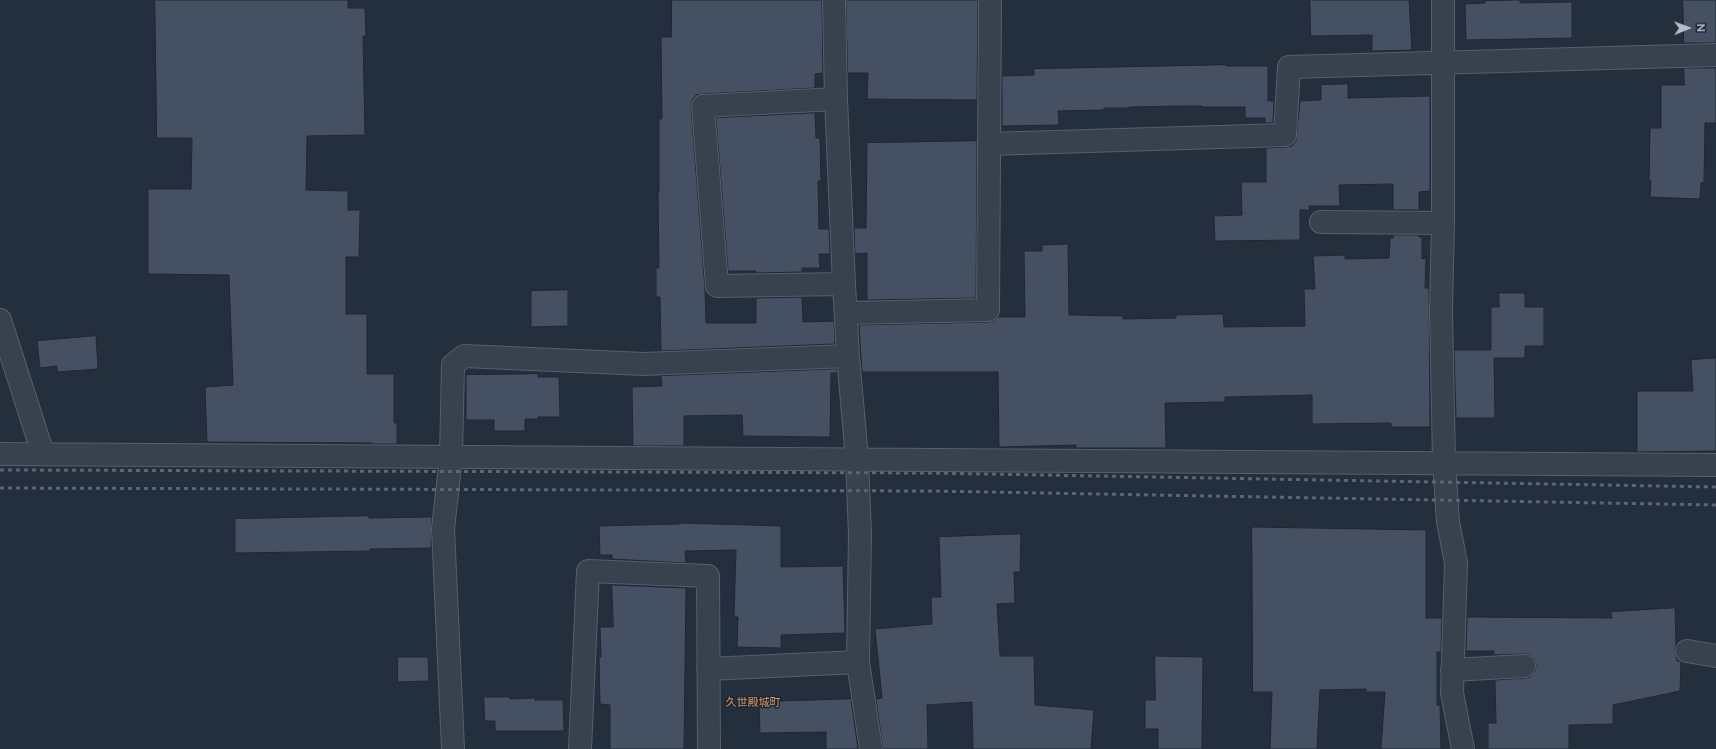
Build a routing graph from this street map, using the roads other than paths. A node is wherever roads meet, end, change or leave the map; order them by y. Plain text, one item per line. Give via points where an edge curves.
1 (834, 0) edge
2 (990, 0) edge
3 (1443, 0) edge
4 (1716, 55) edge
5 (1443, 62) junction
6 (836, 99) junction
7 (989, 144) junction
8 (1321, 222) dead end
9 (1443, 223) junction
10 (844, 284) junction
11 (846, 313) junction
12 (0, 320) edge
13 (848, 356) junction
14 (0, 454) edge
15 (43, 454) junction
16 (451, 457) junction
17 (857, 459) junction
18 (1444, 462) junction
19 (1716, 465) edge
20 (1687, 651) dead end
21 (1716, 656) edge
22 (858, 662) junction
23 (1524, 666) dead end
24 (708, 670) junction
25 (1452, 670) junction
26 (453, 749) edge
27 (580, 749) edge
28 (709, 749) edge
29 (872, 749) edge
30 (1463, 749) edge

1 - 6 street
2 - 7 street
3 - 5 street
4 - 5 street
5 - 7 street via 1289,66 1285,135
5 - 9 street
6 - 10 street
6 - 10 street via 704,106 717,286
7 - 11 street via 988,310
8 - 9 street
9 - 18 street via 1441,311
10 - 11 street
11 - 13 street
12 - 15 street
13 - 16 street via 644,364 464,356 453,366
13 - 17 street
14 - 15 street
15 - 16 street
16 - 17 street
16 - 26 street via 443,529
17 - 18 street
17 - 22 street via 860,534
18 - 19 street
18 - 25 street via 1448,522 1456,563
20 - 21 street
22 - 24 street
22 - 29 street
23 - 25 street
24 - 27 street via 708,576 588,571
24 - 28 street
25 - 30 street via 1452,693

